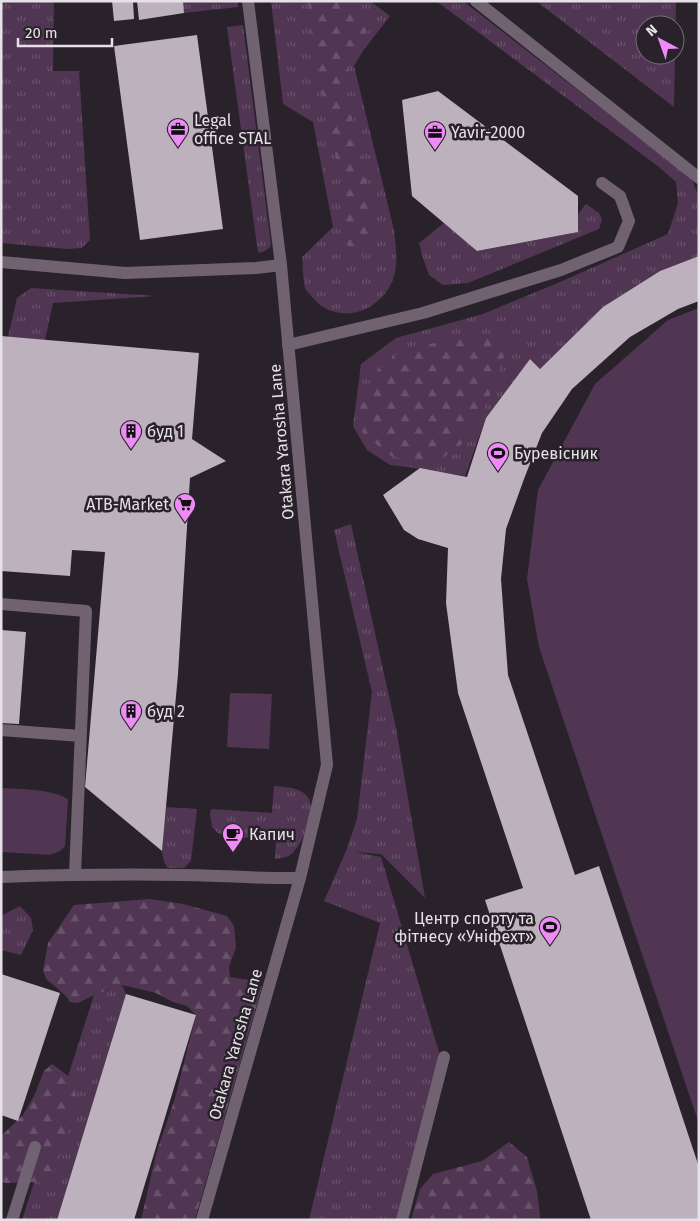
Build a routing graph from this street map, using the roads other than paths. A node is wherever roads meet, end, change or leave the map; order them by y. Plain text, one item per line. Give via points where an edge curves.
1 (248, 1) edge
2 (476, 1) edge
3 (699, 178) edge
4 (602, 183) dead end
5 (1, 262) edge
6 (281, 266) junction
7 (288, 345) junction
8 (1, 604) edge
9 (1, 730) edge
10 (81, 736) junction
11 (75, 874) junction
12 (1, 877) edge
13 (300, 878) junction
14 (444, 1057) dead end
15 (35, 1147) dead end
16 (12, 1220) edge
17 (202, 1220) edge
18 (402, 1220) edge

1 - 6 street, Otakara Yarosha Lane
2 - 3 street
4 - 7 street via 620,196 629,221 618,247 561,270 422,313
5 - 6 street via 125,273
6 - 7 street, Otakara Yarosha Lane
7 - 13 street, Otakara Yarosha Lane via 327,765
8 - 10 street via 86,611
9 - 10 street
10 - 11 street
11 - 12 street
11 - 13 street
13 - 17 street, Otakara Yarosha Lane
14 - 18 street
15 - 16 street

